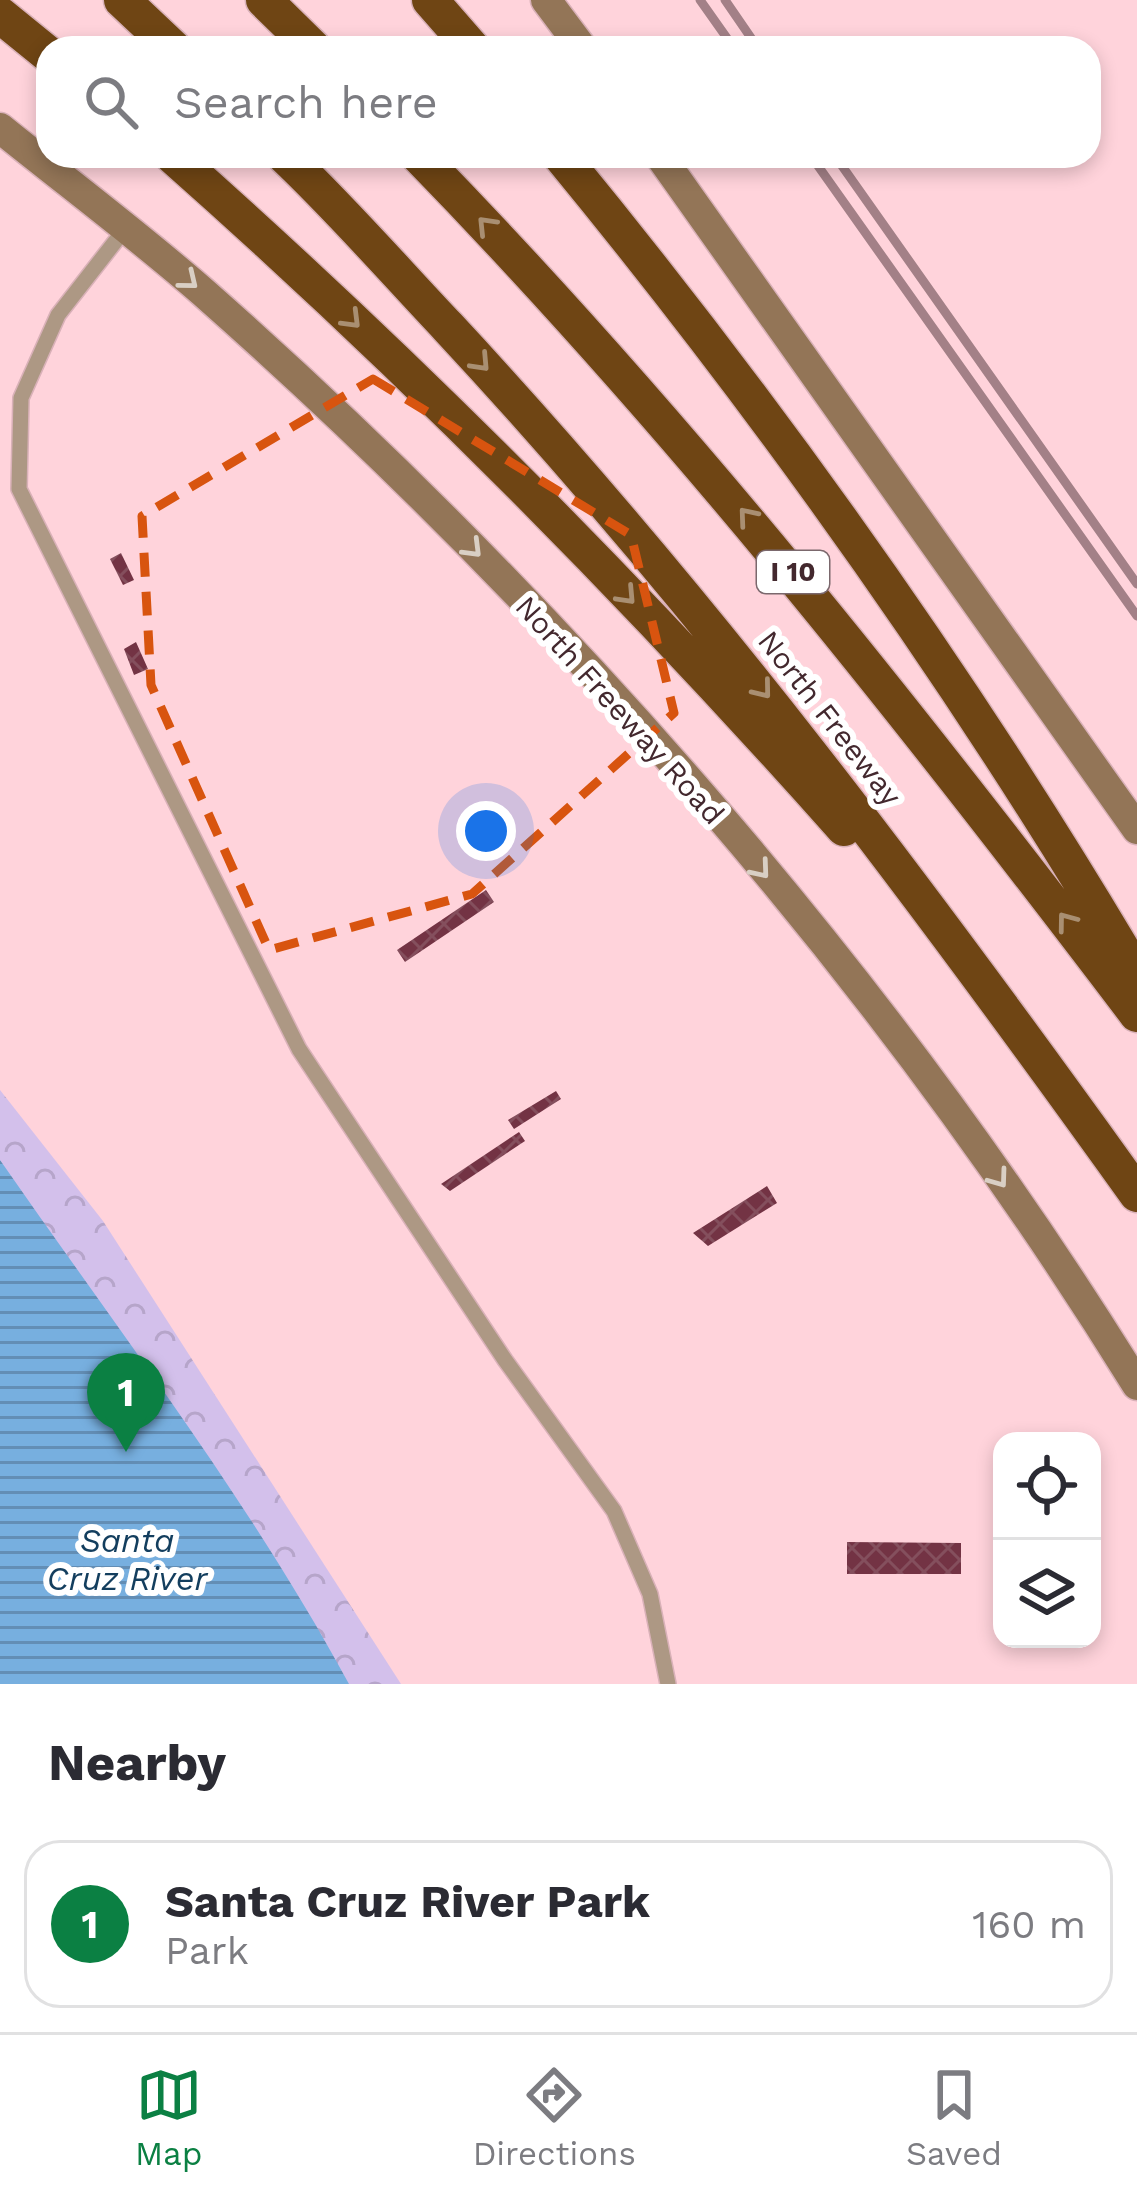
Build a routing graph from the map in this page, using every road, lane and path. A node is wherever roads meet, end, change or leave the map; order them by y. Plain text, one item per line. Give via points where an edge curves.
1 (122, 0) edge
2 (264, 0) edge
3 (430, 0) edge
4 (546, 0) edge
5 (0, 15) edge
6 (160, 36) edge
7 (301, 36) edge
8 (462, 36) edge
9 (573, 36) edge
10 (36, 44) edge
11 (0, 128) edge
12 (36, 157) edge
13 (50, 168) edge
14 (185, 168) edge
15 (296, 168) edge
16 (431, 168) edge
17 (570, 168) edge
18 (669, 168) edge
19 (125, 229) junction
20 (1137, 829) edge
21 (1137, 975) edge
22 (998, 1000) junction
23 (1137, 1014) edge
24 (1137, 1194) edge
25 (1137, 1384) edge
26 (668, 1684) edge

1 - 6 highway
2 - 7 highway
3 - 8 highway
4 - 9 main road
5 - 10 highway
11 - 12 main road, North Freeway Road
13 - 19 main road, North Freeway Road
14 -> 22 highway via 343,310 614,582
15 -> 22 highway, North Freeway via 673,578
23 -> 16 highway, North Freeway / I 10 via 724,488
17 - 21 highway via 891,591 999,748
18 - 20 main road
19 -> 25 main road, North Freeway Road via 390,466 684,776 928,1082
19 - 26 lane via 58,315 21,398 19,489 299,1049 614,1511 650,1594
22 - 24 highway, North Freeway

